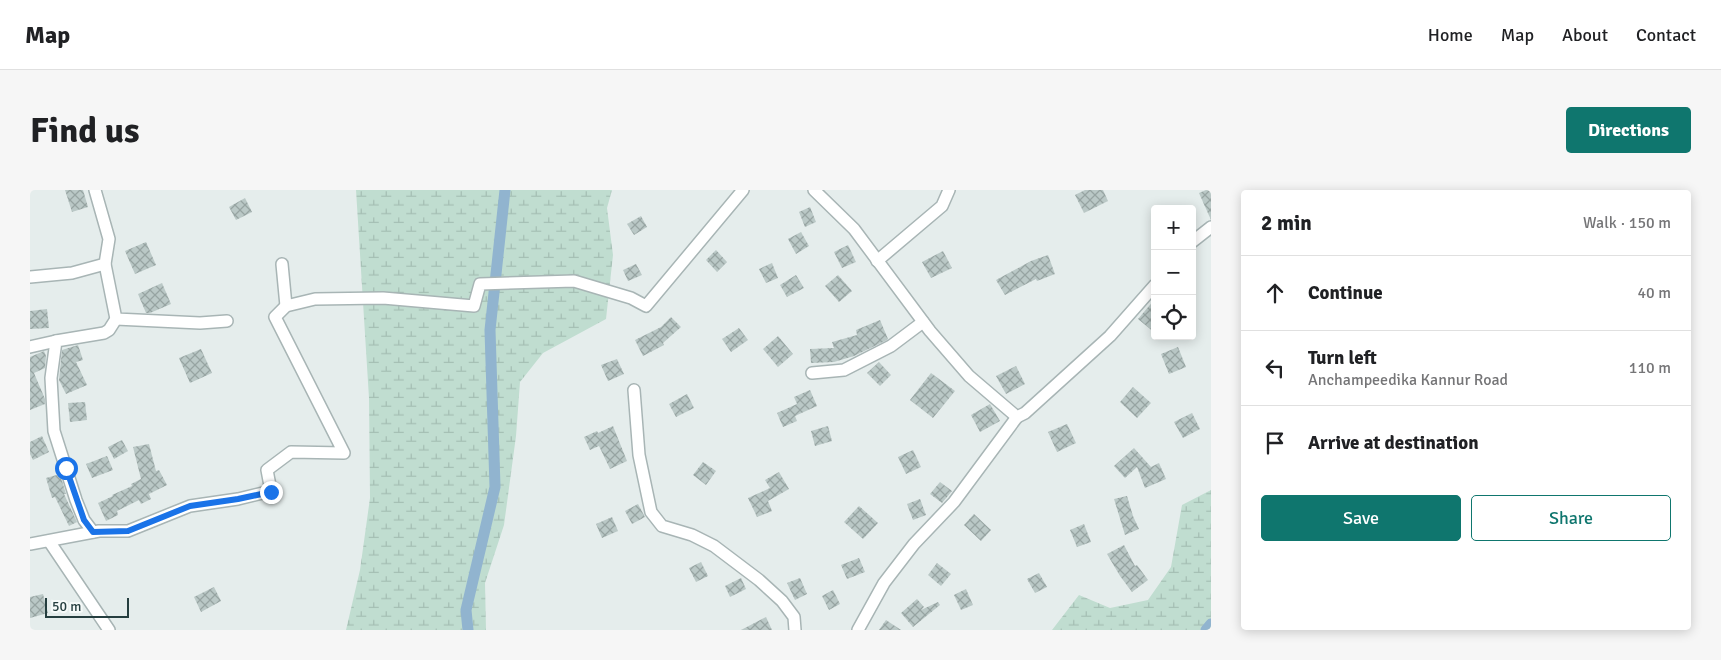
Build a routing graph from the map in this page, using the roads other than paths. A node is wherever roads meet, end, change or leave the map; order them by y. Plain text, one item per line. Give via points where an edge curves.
1 (95, 190) edge
2 (743, 190) edge
3 (814, 190) edge
4 (949, 190) edge
5 (1211, 227) edge
6 (1196, 239) edge
7 (877, 261) junction
8 (105, 264) junction
9 (282, 264) dead end
10 (30, 277) edge
11 (1151, 290) edge
12 (286, 306) junction
13 (116, 319) junction
14 (227, 321) dead end
15 (923, 322) junction
16 (56, 341) junction
17 (30, 347) edge
18 (812, 373) dead end
19 (634, 390) dead end
20 (1017, 417) junction
21 (93, 532) junction
22 (49, 541) junction
23 (30, 544) edge
24 (109, 630) edge
25 (795, 630) edge
26 (858, 630) edge

1 - 8 street via 108,240
2 - 12 street via 646,306 631,298 574,281 491,284 474,306 383,298 316,299
3 - 7 street via 854,229
4 - 7 street via 942,206
5 - 6 street
7 - 15 street
8 - 10 street via 72,274
8 - 13 street
9 - 12 street
11 - 20 street via 1110,336
12 - 21 street via 275,317 344,453 291,452 267,470 271,492 190,506 128,531
13 - 14 street via 200,324
13 - 16 street via 104,333
15 - 18 street via 891,346 844,370
15 - 20 street via 970,376
16 - 17 street
16 - 21 street via 51,378 54,431 76,500
19 - 25 street via 639,455 651,512 662,526 714,546 759,580 794,617
20 - 26 street via 954,502 914,544 884,583
21 - 22 street
22 - 23 street
22 - 24 street

